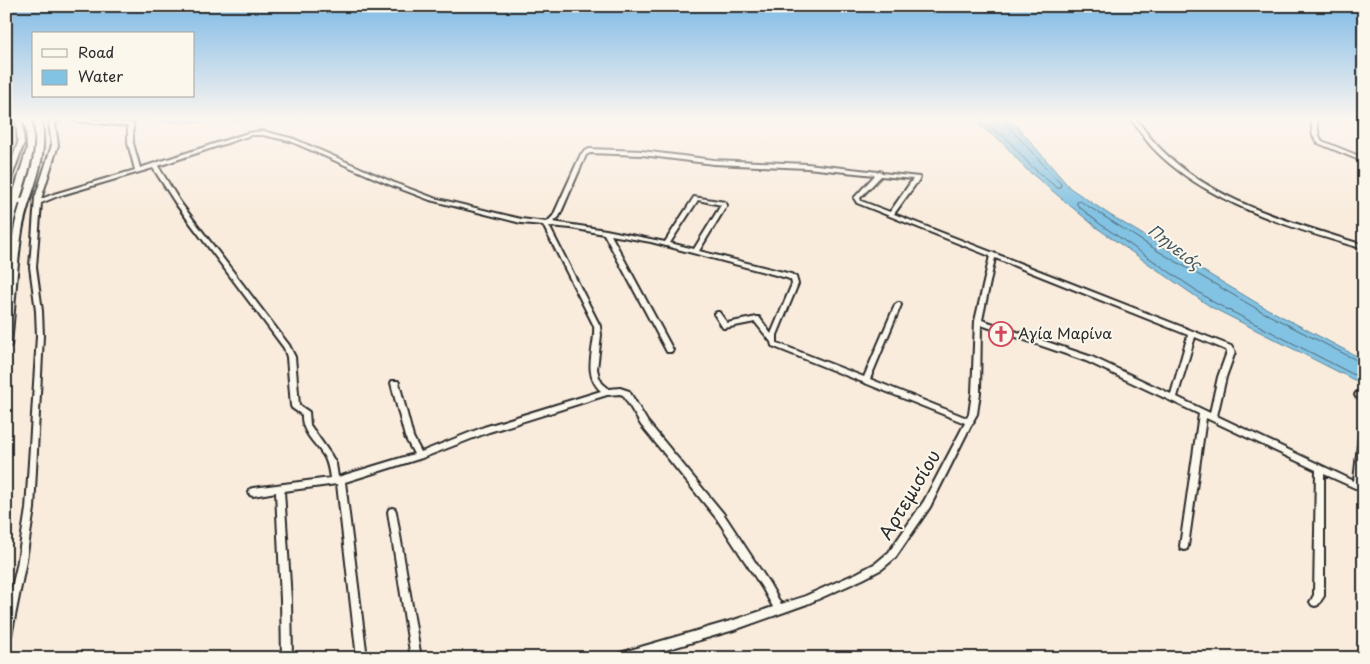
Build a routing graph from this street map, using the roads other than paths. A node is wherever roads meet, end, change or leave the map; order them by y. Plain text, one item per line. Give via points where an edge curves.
1 (18, 150) edge
2 (31, 150) edge
3 (40, 150) edge
4 (54, 150) edge
5 (131, 150) edge
6 (203, 150) edge
7 (316, 150) edge
8 (1159, 150) edge
9 (1340, 150) edge
10 (1364, 160) edge
11 (155, 166) junction
12 (9, 167) edge
13 (138, 171) junction
14 (880, 173) junction
15 (6, 185) edge
16 (25, 200) junction
17 (38, 202) junction
18 (10, 203) edge
19 (891, 214) junction
20 (547, 224) junction
21 (606, 232) junction
22 (6, 238) edge
23 (667, 243) junction
24 (1364, 248) edge
25 (696, 251) junction
26 (992, 255) junction
27 (898, 305) dead end
28 (717, 314) dead end
29 (978, 321) junction
30 (1192, 334) junction
31 (772, 340) junction
32 (6, 345) edge
33 (669, 350) dead end
34 (866, 381) junction
35 (395, 383) dead end
36 (608, 392) junction
37 (1173, 399) junction
38 (1203, 414) junction
39 (1213, 418) junction
40 (970, 422) junction
41 (1364, 426) edge
42 (419, 456) junction
43 (1320, 468) junction
44 (338, 480) junction
45 (1361, 488) edge
46 (280, 489) junction
47 (253, 492) dead end
48 (392, 512) dead end
49 (1184, 546) dead end
50 (1315, 602) dead end
51 (780, 609) junction
52 (6, 636) edge
53 (287, 658) edge
54 (362, 658) edge
55 (416, 658) edge
56 (620, 658) edge

1 - 12 street
2 - 18 main road
3 - 16 main road
4 - 17 street
5 - 13 street
6 - 11 street
7 - 20 street via 424,196 507,218
8 - 24 street via 1216,191 1248,207
9 - 10 street
11 - 13 street
11 - 44 street via 178,202 287,348 291,357 295,406 306,414 306,423 323,446
12 - 15 street
13 - 17 street
14 - 19 street via 857,200
14 - 19 street via 917,178
14 - 20 street via 589,151 584,154 556,217
16 - 18 street
16 - 32 main road via 17,234
17 - 52 street via 33,270 40,336 30,508
18 - 22 main road
19 - 26 street
20 - 21 street
20 - 36 street via 597,326 600,335 593,372
21 - 23 street
21 - 33 street
23 - 25 street
23 - 25 street via 696,198 723,203
25 - 31 street via 794,279 795,284
26 - 29 street, Αρτεμισίου
26 - 30 street
27 - 34 street
28 - 31 street via 725,326 757,319
29 - 37 street via 1073,353
29 - 40 street, Αρτεμισίου via 976,393
30 - 37 street
30 - 39 street via 1229,348 1231,352
31 - 34 street via 776,345
34 - 40 street
35 - 42 street via 408,437
36 - 42 street via 486,430
36 - 51 street via 626,393 644,423 720,516
37 - 38 street
38 - 39 street
38 - 49 street
39 - 43 street
40 - 51 street, Αρτεμισίου via 927,504 892,555 872,570 842,585
41 - 45 street
42 - 44 street
43 - 45 street
43 - 50 street via 1318,596
44 - 46 street
44 - 54 street
46 - 47 street
46 - 53 street
48 - 55 street
51 - 56 street, Αρτεμισίου

